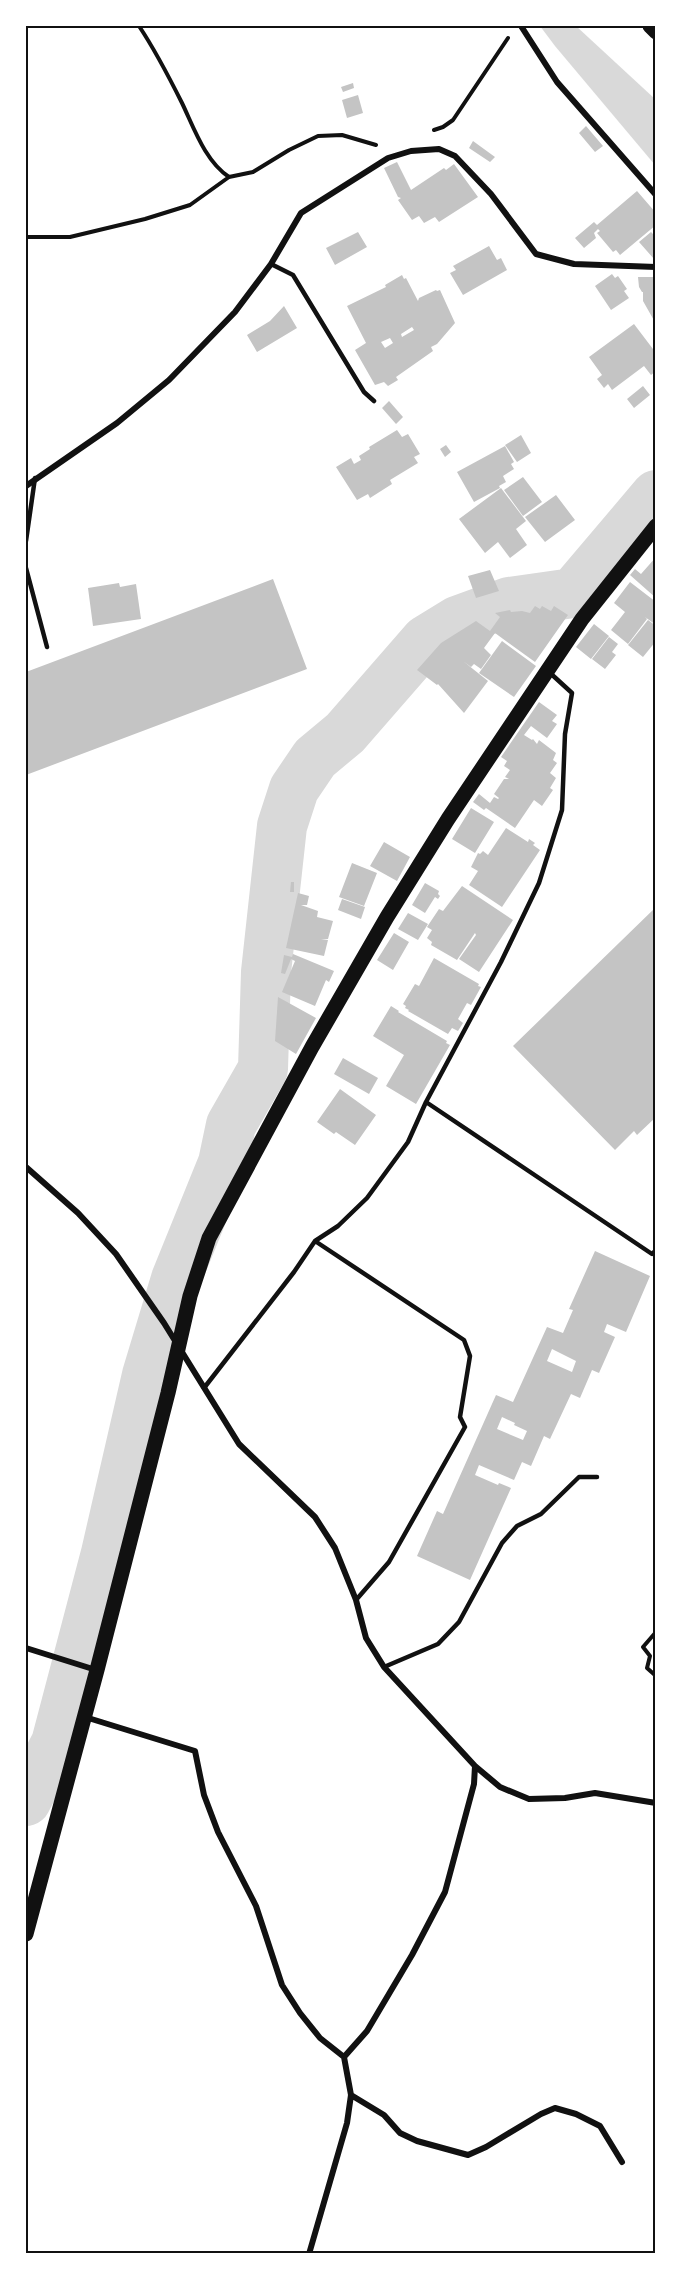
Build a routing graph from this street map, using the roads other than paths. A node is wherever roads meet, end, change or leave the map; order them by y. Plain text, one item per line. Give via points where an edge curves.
1 (520, 26) edge
2 (650, 26) edge
3 (656, 32) edge
4 (656, 195) edge
5 (271, 264) junction
6 (656, 267) edge
7 (374, 401) dead end
8 (35, 478) junction
9 (26, 486) edge
10 (656, 525) edge
11 (26, 541) edge
12 (26, 568) edge
13 (47, 647) dead end
14 (547, 670) junction
15 (426, 1102) junction
16 (26, 1167) edge
17 (315, 1241) junction
18 (656, 1250) edge
19 (178, 1346) junction
20 (204, 1388) junction
21 (597, 1477) dead end
22 (356, 1600) junction
23 (26, 1648) edge
24 (384, 1667) junction
25 (97, 1670) junction
26 (85, 1717) junction
27 (475, 1766) junction
28 (656, 1803) edge
29 (26, 1934) edge
30 (344, 2057) junction
31 (351, 2096) junction
32 (622, 2162) dead end
33 (309, 2253) edge

1 - 4 street via 557,82
2 - 3 main road
5 - 6 street via 301,213 388,158 439,149 455,156 491,194 536,254 574,264
5 - 7 lane via 292,274 364,392
5 - 8 street via 235,312 169,380 117,423
8 - 9 street
8 - 11 lane
10 - 14 main road
12 - 13 lane
14 - 15 lane via 572,693 565,734 562,810 539,884
14 - 19 main road via 448,819 312,1047 210,1238
15 - 17 lane via 408,1142 367,1198 338,1226
15 - 18 lane via 652,1254
16 - 19 street via 78,1213 116,1254
17 - 20 lane
17 - 22 lane via 464,1340 470,1356 460,1417 465,1427 389,1562
19 - 20 street
19 - 25 main road
20 - 22 street via 239,1444 315,1517 335,1548
21 - 24 lane via 579,1477 541,1514 517,1526 502,1543 459,1622 438,1644
22 - 24 street via 366,1638
23 - 25 street
24 - 27 street
25 - 26 main road
26 - 29 main road
26 - 30 street via 195,1752 204,1795 218,1832 256,1906 282,1985 320,2038
27 - 28 street via 500,1787 530,1799 595,1793
27 - 30 street via 474,1784 445,1892 367,2031
30 - 31 street
31 - 32 street via 384,2115 400,2133 468,2154 555,2108 600,2126
31 - 33 street via 347,2123

